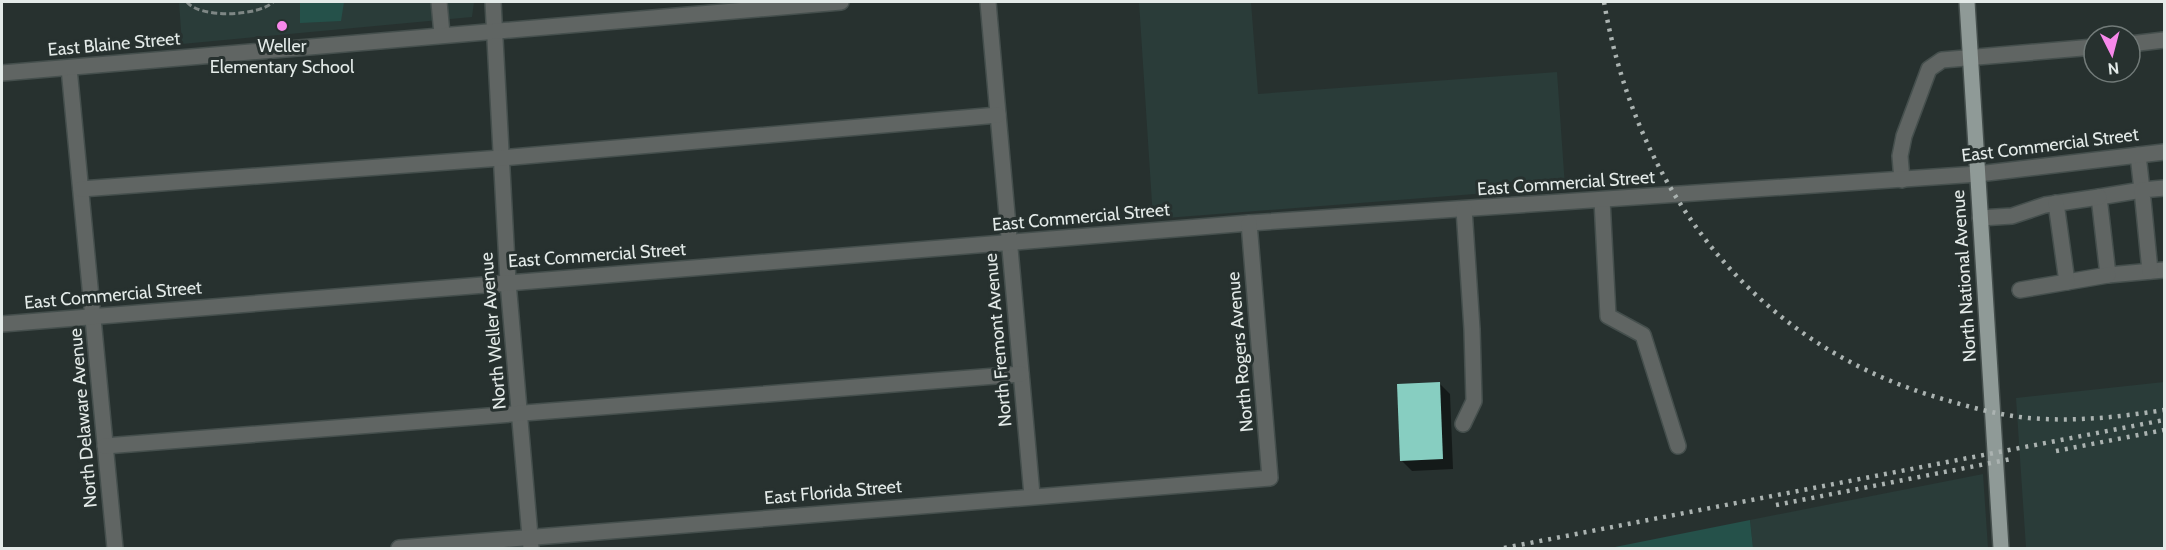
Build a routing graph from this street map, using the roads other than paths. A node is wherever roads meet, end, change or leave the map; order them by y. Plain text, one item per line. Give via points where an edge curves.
1 (440, 2) edge
2 (493, 2) edge
3 (841, 2) edge
4 (988, 2) edge
5 (1967, 2) edge
6 (493, 29) junction
7 (442, 34) junction
8 (2164, 40) edge
9 (2142, 43) edge
10 (2082, 48) edge
11 (1970, 59) junction
12 (69, 68) junction
13 (2, 73) edge
14 (998, 115) junction
15 (2164, 152) edge
16 (2138, 155) junction
17 (501, 158) junction
18 (1977, 174) junction
19 (1902, 180) junction
20 (2164, 188) edge
21 (81, 189) junction
22 (2142, 190) junction
23 (2099, 197) junction
24 (1602, 200) junction
25 (2056, 203) junction
26 (1464, 209) junction
27 (1980, 218) junction
28 (1249, 223) junction
29 (1009, 242) junction
30 (2157, 271) edge
31 (2108, 275) junction
32 (508, 282) junction
33 (2067, 282) junction
34 (2020, 290) dead end
35 (93, 317) junction
36 (2, 324) edge
37 (1021, 374) junction
38 (520, 414) junction
39 (1463, 424) dead end
40 (105, 446) junction
41 (1678, 446) dead end
42 (1270, 478) joint
43 (1032, 495) junction
44 (531, 543) edge
45 (115, 549) edge
46 (399, 549) edge
47 (2001, 549) edge

1 - 7 street
2 - 6 street, North Weller Avenue
3 - 6 street, East Blaine Street
4 - 14 street, North Fremont Avenue
5 - 11 main road, North National Avenue
6 - 7 street, East Blaine Street
6 - 17 street, North Weller Avenue
7 - 12 street, East Blaine Street
8 - 9 street
10 - 11 street
11 - 18 main road, North National Avenue
11 - 19 street via 1942,60 1929,69 1904,136 1900,156
12 - 13 street, East Blaine Street
12 - 21 street, North Delaware Avenue
14 - 17 street
14 - 29 street, North Fremont Avenue
15 - 16 street, East Commercial Street
16 - 18 street, East Commercial Street
16 - 22 street
17 - 21 street
17 - 32 street, North Weller Avenue
18 - 19 street, East Commercial Street
18 - 27 main road, North National Avenue
19 - 24 street, East Commercial Street
20 - 22 street
21 - 35 street, North Delaware Avenue
22 - 23 street
22 - 30 street
23 - 25 street
23 - 31 street
24 - 26 street, East Commercial Street
24 - 41 street via 1608,316 1643,335
25 - 27 street via 2012,216
25 - 33 street
26 - 28 street, East Commercial Street
26 - 39 street via 1474,401
27 - 47 main road, North National Avenue
28 - 29 street, East Commercial Street
28 - 42 street, North Rogers Avenue
29 - 32 street, East Commercial Street
29 - 37 street, North Fremont Avenue
30 - 31 street
31 - 33 street
32 - 35 street, East Commercial Street
32 - 38 street, North Weller Avenue
33 - 34 street
35 - 36 street, East Commercial Street
35 - 40 street, North Delaware Avenue
37 - 38 street
37 - 43 street, North Fremont Avenue
38 - 40 street
38 - 44 street, North Weller Avenue
40 - 45 street, North Delaware Avenue
42 - 43 street, East Florida Street
43 - 44 street, East Florida Street
44 - 46 street, East Florida Street

